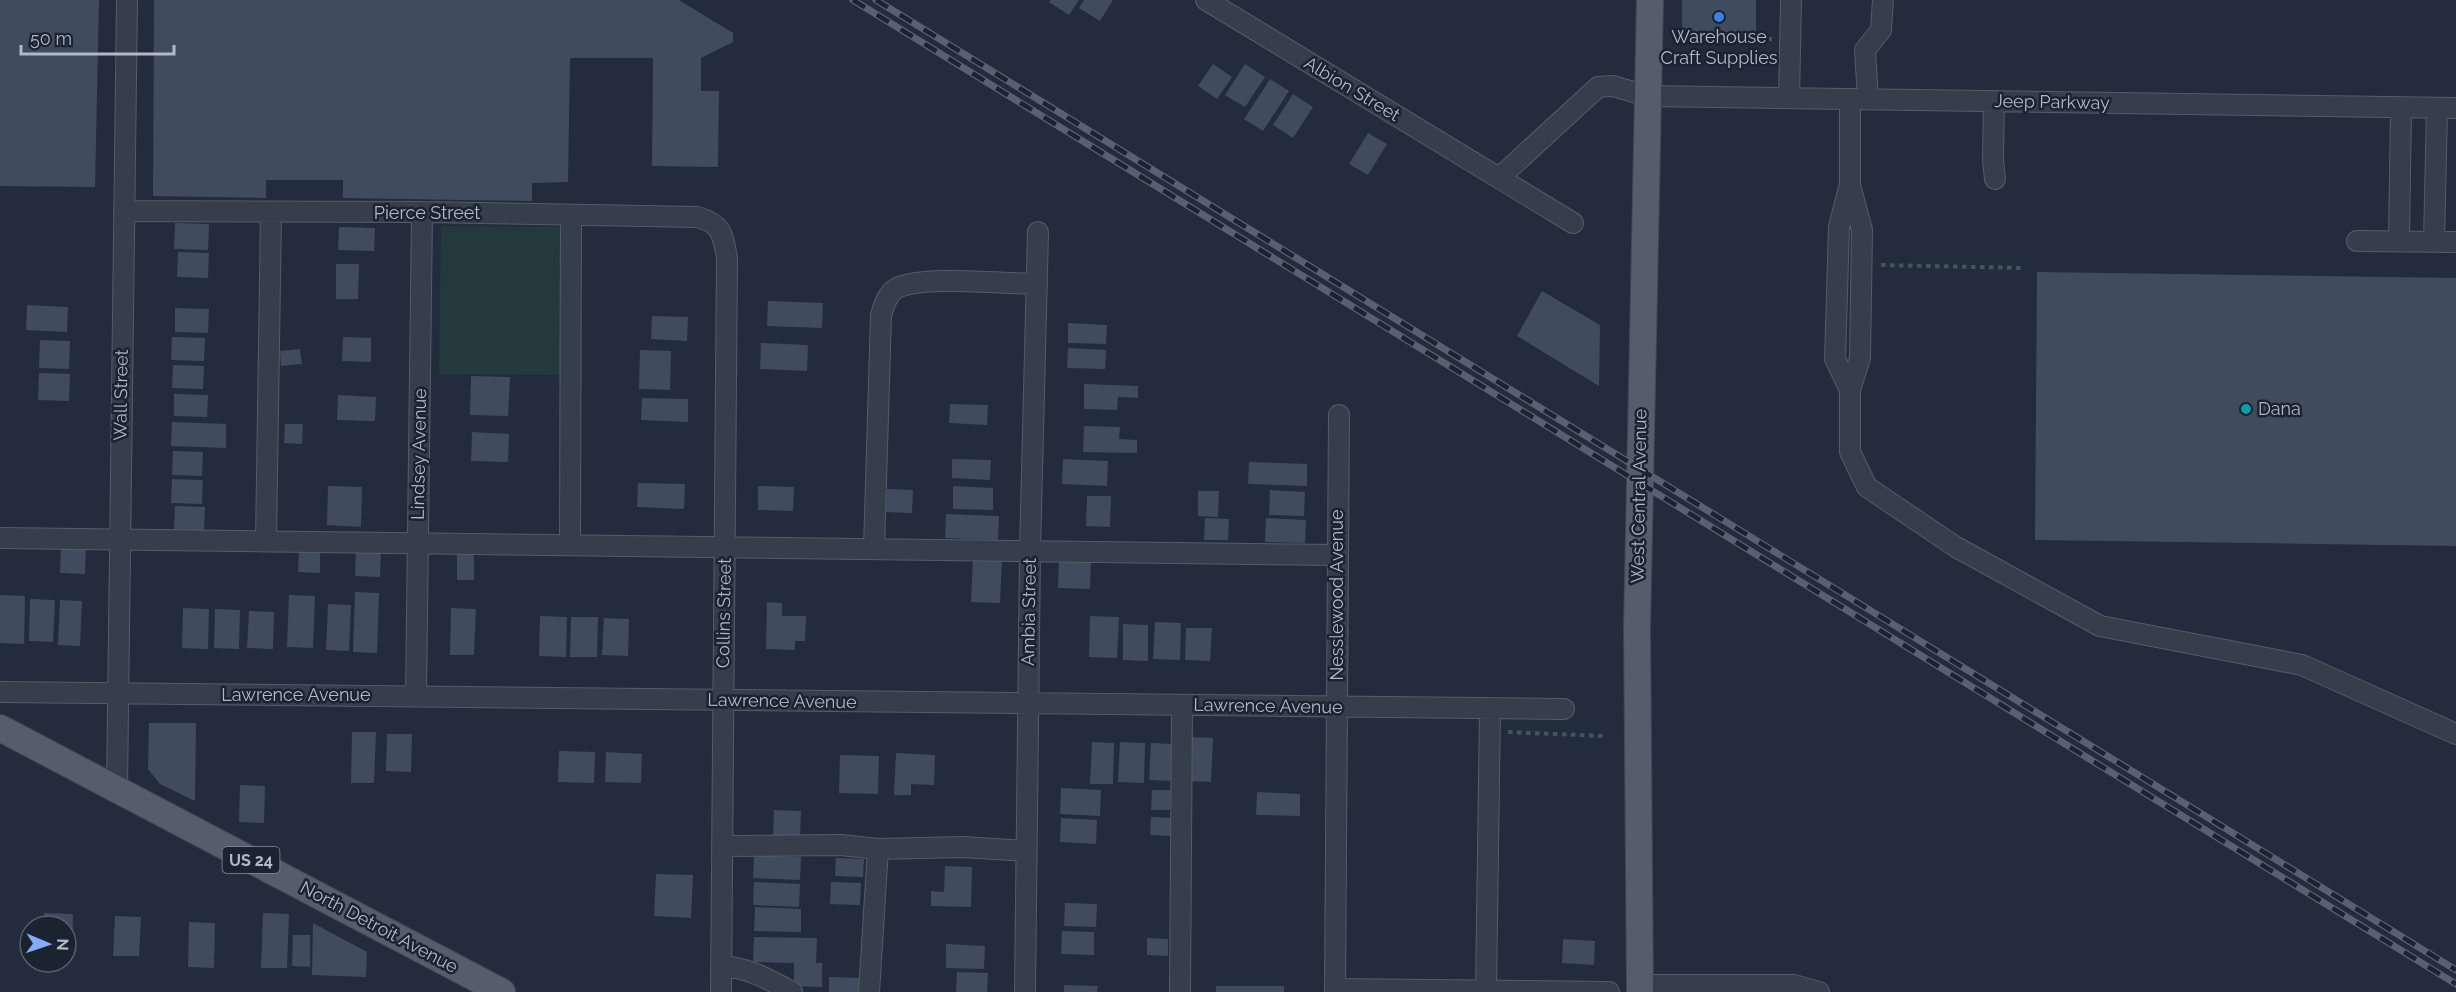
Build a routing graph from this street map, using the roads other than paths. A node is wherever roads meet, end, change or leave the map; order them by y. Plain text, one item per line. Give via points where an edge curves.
1 (127, 0) edge
2 (1206, 0) edge
3 (1650, 0) edge
4 (1883, 0) edge
5 (1791, 2) dead end
6 (1647, 96) junction
7 (1789, 98) junction
8 (1859, 99) junction
9 (1994, 101) junction
10 (2401, 108) junction
11 (2447, 108) edge
12 (1499, 178) junction
13 (1995, 180) dead end
14 (1850, 185) junction
15 (124, 211) junction
16 (422, 212) junction
17 (271, 213) junction
18 (570, 214) junction
19 (1573, 223) dead end
20 (1038, 232) dead end
21 (723, 235) joint
22 (2357, 241) dead end
23 (2399, 241) junction
24 (2434, 242) junction
25 (2456, 242) edge
26 (1037, 284) junction
27 (1850, 390) junction
28 (1339, 415) dead end
29 (0, 538) edge
30 (120, 540) junction
31 (266, 541) junction
32 (418, 543) junction
33 (570, 545) junction
34 (724, 547) junction
35 (874, 549) junction
36 (1030, 551) junction
37 (1337, 555) junction
38 (0, 693) edge
39 (118, 693) junction
40 (416, 696) junction
41 (722, 700) junction
42 (1028, 703) junction
43 (1182, 705) junction
44 (1336, 707) junction
45 (1490, 709) junction
46 (1564, 709) dead end
47 (0, 728) edge
48 (2456, 734) edge
49 (117, 789) junction
50 (722, 846) junction
51 (878, 849) junction
52 (1025, 851) junction
53 (722, 966) junction
54 (1640, 988) edge
55 (1757, 988) edge
56 (1335, 990) edge
57 (1486, 991) edge
58 (502, 992) edge
59 (721, 992) edge
60 (792, 992) edge
61 (869, 992) edge
62 (1025, 992) edge
63 (1180, 992) edge
64 (1609, 992) edge
65 (1819, 992) edge

1 - 15 street, Wall Street
2 - 12 street, Albion Street
3 - 6 main road, West Central Avenue
4 - 8 street via 1881,30 1865,50
5 - 7 street
6 - 7 street, Jeep Parkway
6 - 12 street via 1613,86 1598,87
6 - 54 main road, West Central Avenue via 1636,627
7 - 8 street, Jeep Parkway
8 - 9 street, Jeep Parkway
8 - 14 street
9 - 10 street, Jeep Parkway
9 - 13 street
10 - 11 street, Jeep Parkway
10 - 23 street
11 - 24 street
12 - 19 street, Albion Street
14 - 27 street via 1862,230 1860,358
14 - 27 street via 1839,227 1835,358
15 - 17 street, Pierce Street
15 - 30 street, Wall Street
16 - 17 street, Pierce Street
16 - 18 street, Pierce Street
16 - 32 street, Lindsey Avenue
17 - 31 street
18 - 21 street, Pierce Street via 697,217 713,222
18 - 33 street
20 - 26 street, Ambia Street
21 - 34 street, Collins Street via 727,257
22 - 23 street
23 - 24 street
24 - 25 street
26 - 35 street via 926,282 895,289 886,300 880,315
26 - 36 street, Ambia Street
27 - 48 street via 1850,452 1867,487 1956,547 2100,626 2302,665
28 - 37 street, Nesslewood Avenue
29 - 30 street
30 - 31 street
30 - 39 street, Wall Street
31 - 32 street
32 - 33 street
32 - 40 street, Lindsey Avenue
33 - 34 street
34 - 35 street
34 - 41 street, Collins Street
35 - 36 street
36 - 37 street
36 - 42 street, Ambia Street
37 - 44 street, Nesslewood Avenue
38 - 39 street, Lawrence Avenue
39 - 40 street, Lawrence Avenue
39 - 49 street, Wall Street
40 - 41 street, Lawrence Avenue
41 - 42 street, Lawrence Avenue
41 - 50 street, Collins Street
42 - 43 street, Lawrence Avenue
42 - 52 street, Ambia Street
43 - 44 street, Lawrence Avenue
43 - 63 street
44 - 45 street, Lawrence Avenue
44 - 56 street, Nesslewood Avenue
45 - 46 street, Lawrence Avenue
45 - 57 street
47 - 49 main road, North Detroit Avenue / US 24
49 - 58 main road, North Detroit Avenue / US 24
50 - 51 street via 841,845
50 - 53 street, Collins Street
51 - 52 street via 963,847
51 - 61 street
52 - 62 street, Ambia Street
53 - 59 street, Collins Street
53 - 60 street via 760,975
54 - 55 street
55 - 65 street via 1794,985
56 - 57 street
57 - 64 street

